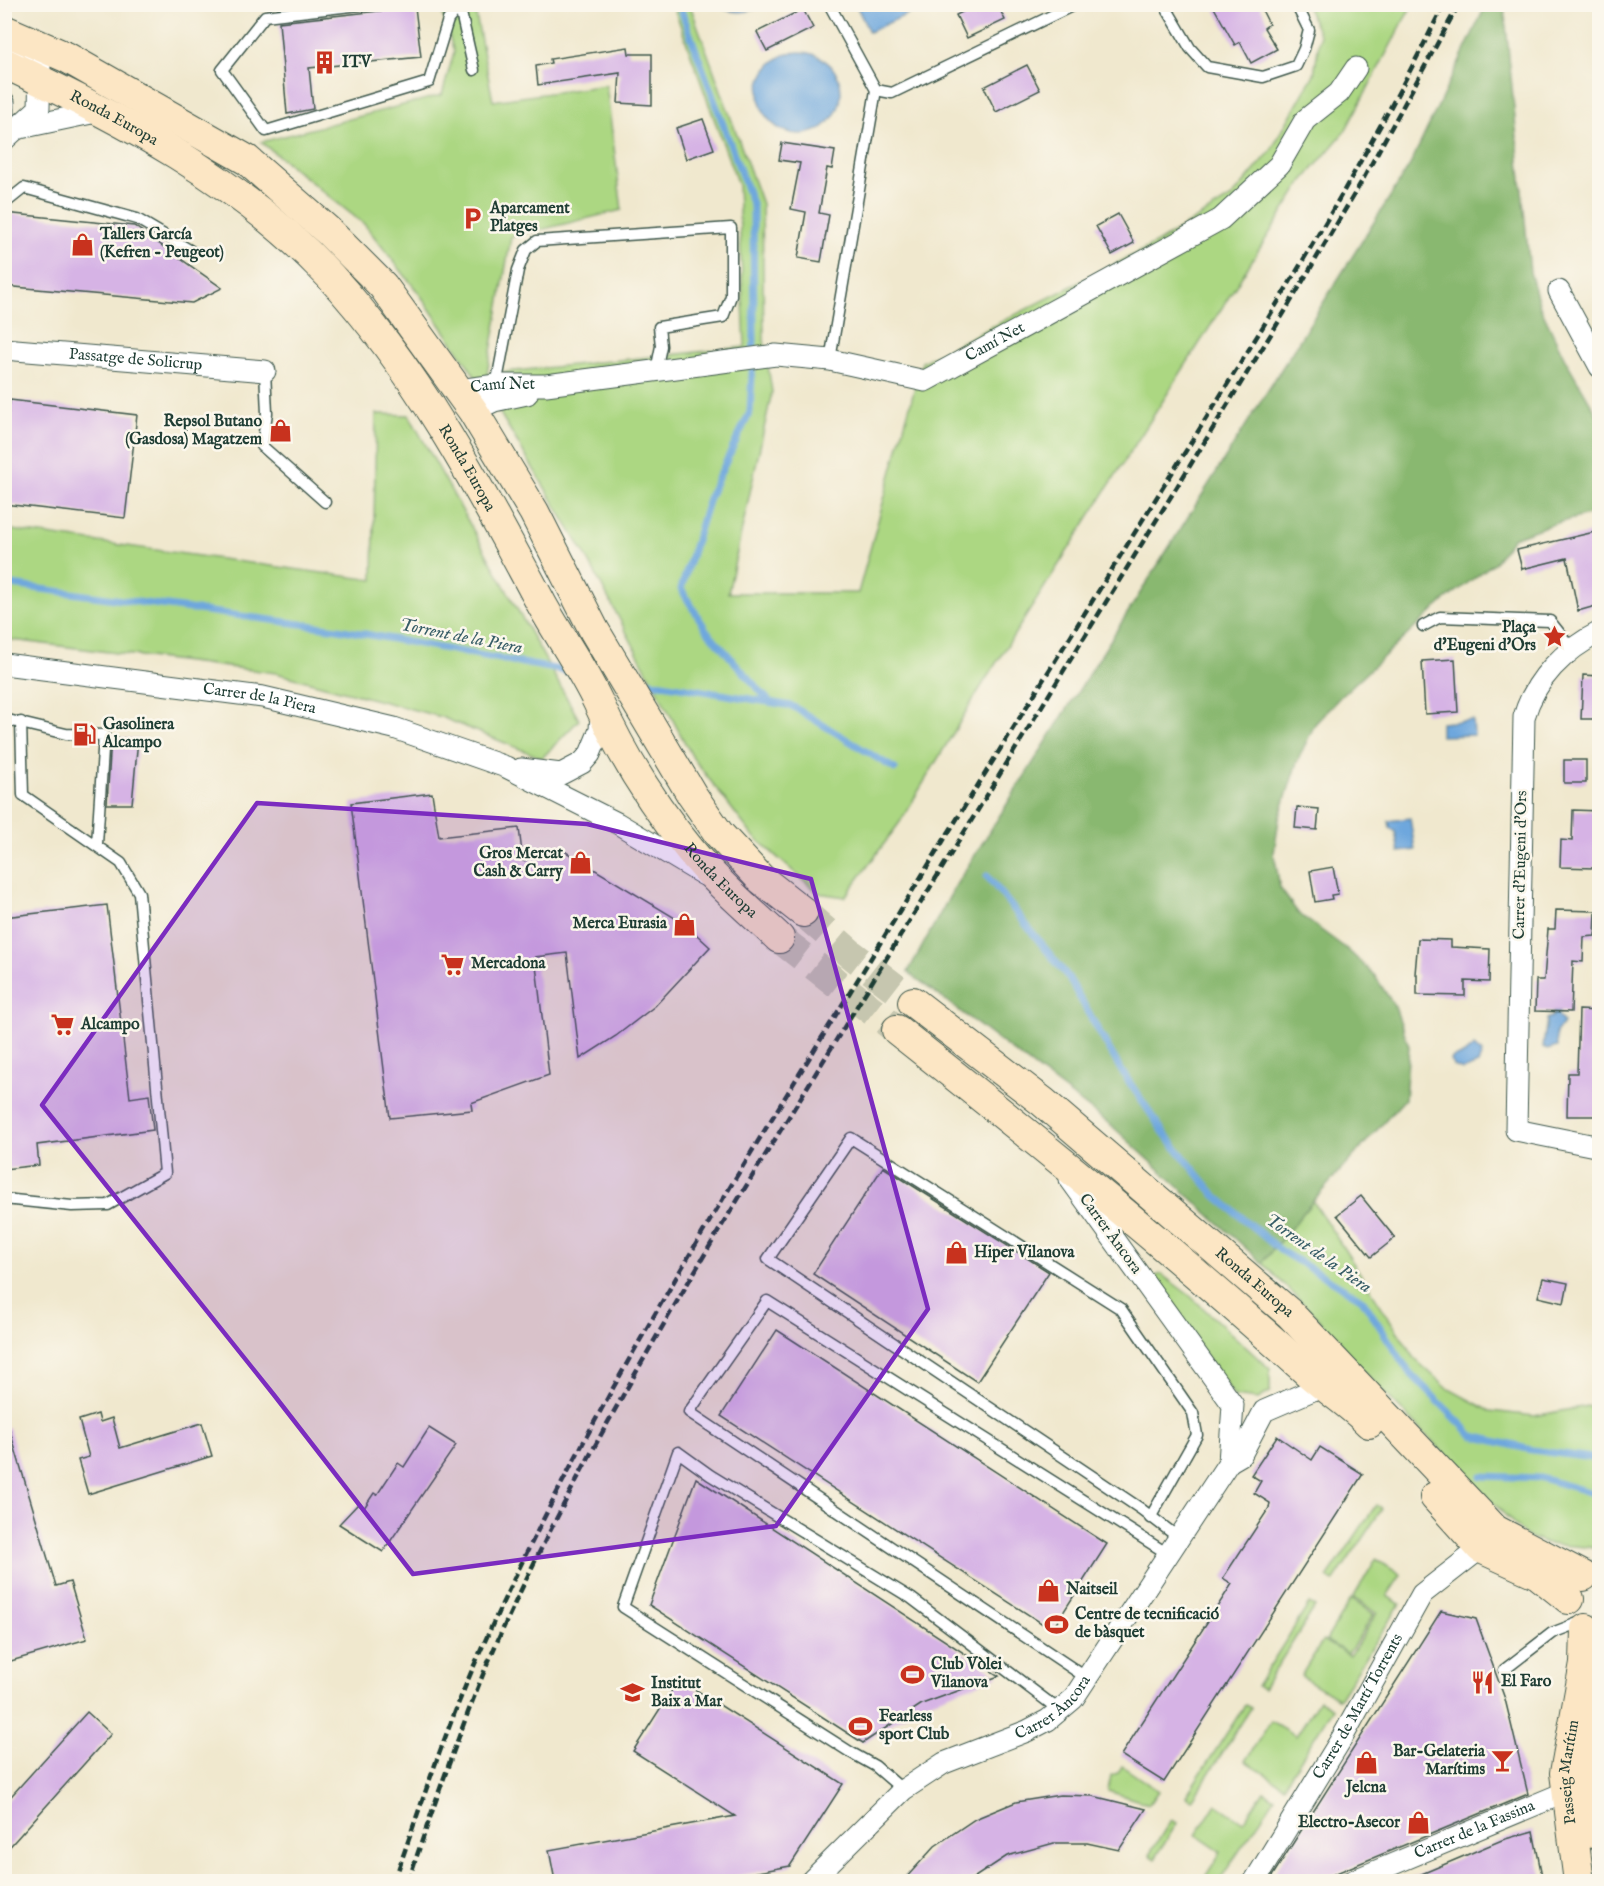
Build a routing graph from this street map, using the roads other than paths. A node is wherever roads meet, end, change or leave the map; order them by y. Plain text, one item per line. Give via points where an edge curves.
1 (368, 4) edge
2 (829, 4) edge
3 (1076, 4) edge
4 (1164, 4) edge
5 (1296, 4) edge
6 (455, 5) edge
7 (1055, 9) edge
8 (4, 30) edge
9 (4, 46) edge
10 (4, 63) edge
11 (1356, 68) dead end
12 (474, 70) dead end
13 (93, 72) junction
14 (876, 90) junction
15 (42, 94) junction
16 (4, 102) edge
17 (101, 111) junction
18 (8, 129) edge
19 (6, 198) edge
20 (193, 252) dead end
21 (1559, 291) dead end
22 (4, 349) edge
23 (830, 360) junction
24 (1599, 367) edge
25 (265, 371) joint
26 (656, 372) junction
27 (480, 397) junction
28 (325, 502) dead end
29 (1423, 626) dead end
30 (1599, 632) edge
31 (1574, 650) junction
32 (4, 664) edge
33 (600, 706) junction
34 (4, 718) edge
35 (21, 722) junction
36 (506, 767) junction
37 (97, 844) junction
38 (723, 886) junction
39 (803, 912) tunnel mouth
40 (779, 938) tunnel mouth
41 (913, 1002) tunnel mouth
42 (897, 1030) tunnel mouth
43 (1599, 1147) edge
44 (1050, 1151) junction
45 (4, 1198) edge
46 (1322, 1386) junction
47 (1233, 1405) junction
48 (1264, 1411) junction
49 (1229, 1462) junction
50 (1150, 1518) junction
51 (1173, 1546) junction
52 (1481, 1548) junction
53 (1586, 1605) edge
54 (1504, 1670) dead end
55 (1087, 1678) junction
56 (1599, 1704) edge
57 (1059, 1710) junction
58 (903, 1790) junction
59 (1566, 1792) junction
60 (1599, 1836) edge
61 (810, 1881) edge
62 (1254, 1881) edge
63 (1350, 1881) edge
64 (1579, 1881) edge

1 - 6 lane via 264,16 222,70 266,131 429,82
2 - 14 lane
3 - 7 lane
4 - 5 lane via 1190,48 1207,67 1263,76 1296,66 1304,49 1309,30
6 - 12 lane
7 - 14 lane via 892,93
8 - 13 street, Ronda Europa
9 - 15 street via 40,66
10 - 15 street, Ronda Europa
11 - 23 street, Camí Net via 1339,93 1305,120 1279,165 1221,219 925,381
13 - 15 street, Ronda Europa
13 - 27 street, Ronda Europa via 248,159 383,286
14 - 23 lane
15 - 17 street, Ronda Europa
15 - 18 street
16 - 18 street
17 - 18 street
17 - 33 street, Ronda Europa via 251,205 329,275 376,330 433,412 491,508
19 - 20 lane via 24,188 137,219
21 - 24 street
22 - 25 street, Passatge de Solicrup
23 - 26 street, Camí Net via 776,355
25 - 28 lane via 267,413 262,446
26 - 27 street, Camí Net
26 - 27 lane via 661,346 659,327 723,317 731,296 731,228 537,242 526,250 518,270
27 - 39 street, Ronda Europa via 594,630 674,765 719,834 761,879
29 - 31 lane via 1440,617 1550,621
30 - 31 street, Carrer d'Eugeni d'Ors
31 - 43 street, Carrer d'Eugeni d'Ors via 1561,658 1537,685 1524,717 1516,1130
32 - 36 street, Carrer de la Piera via 263,697 394,728
33 - 36 street, Carrer de la Piera via 600,730 582,763 561,774
33 - 38 street, Ronda Europa via 661,811
34 - 35 lane
35 - 37 lane via 23,795
35 - 37 lane via 66,734 104,735
36 - 38 street, Carrer de la Piera via 617,823
37 - 45 lane via 121,863 139,893 165,1173 108,1205 72,1206
38 - 40 street, Ronda Europa
41 - 53 street, Ronda Europa via 1043,1102 1288,1313 1495,1530
42 - 44 street, Ronda Europa
44 - 46 street, Ronda Europa via 1238,1309
44 - 47 street, Carrer Àncora
46 - 48 street
46 - 52 street, Ronda Europa via 1348,1402 1387,1440
47 - 48 street
47 - 49 street, Carrer Àncora
48 - 49 street, Carrer Àncora via 1241,1455
49 - 51 street, Carrer Àncora
50 - 50 lane via 1197,1435 1193,1413 1121,1309 850,1138 768,1259
50 - 51 lane
51 - 55 street, Carrer Àncora
51 - 55 lane via 767,1301 689,1412
52 - 53 street, Ronda Europa via 1538,1574
52 - 62 street, Carrer de Martí Torrents via 1422,1594 1342,1738
53 - 54 lane
53 - 59 street, Passeig Marítim via 1585,1663 1567,1756
55 - 57 street, Carrer Àncora via 1073,1699
56 - 60 street, Passeig Marítim via 1593,1772
57 - 58 street, Carrer Àncora via 1021,1734 944,1763
57 - 58 lane via 911,1598 678,1452 623,1607 875,1766
58 - 61 street, Carrer Àncora
59 - 63 street, Carrer de la Fassina
59 - 64 street, Passeig Marítim

